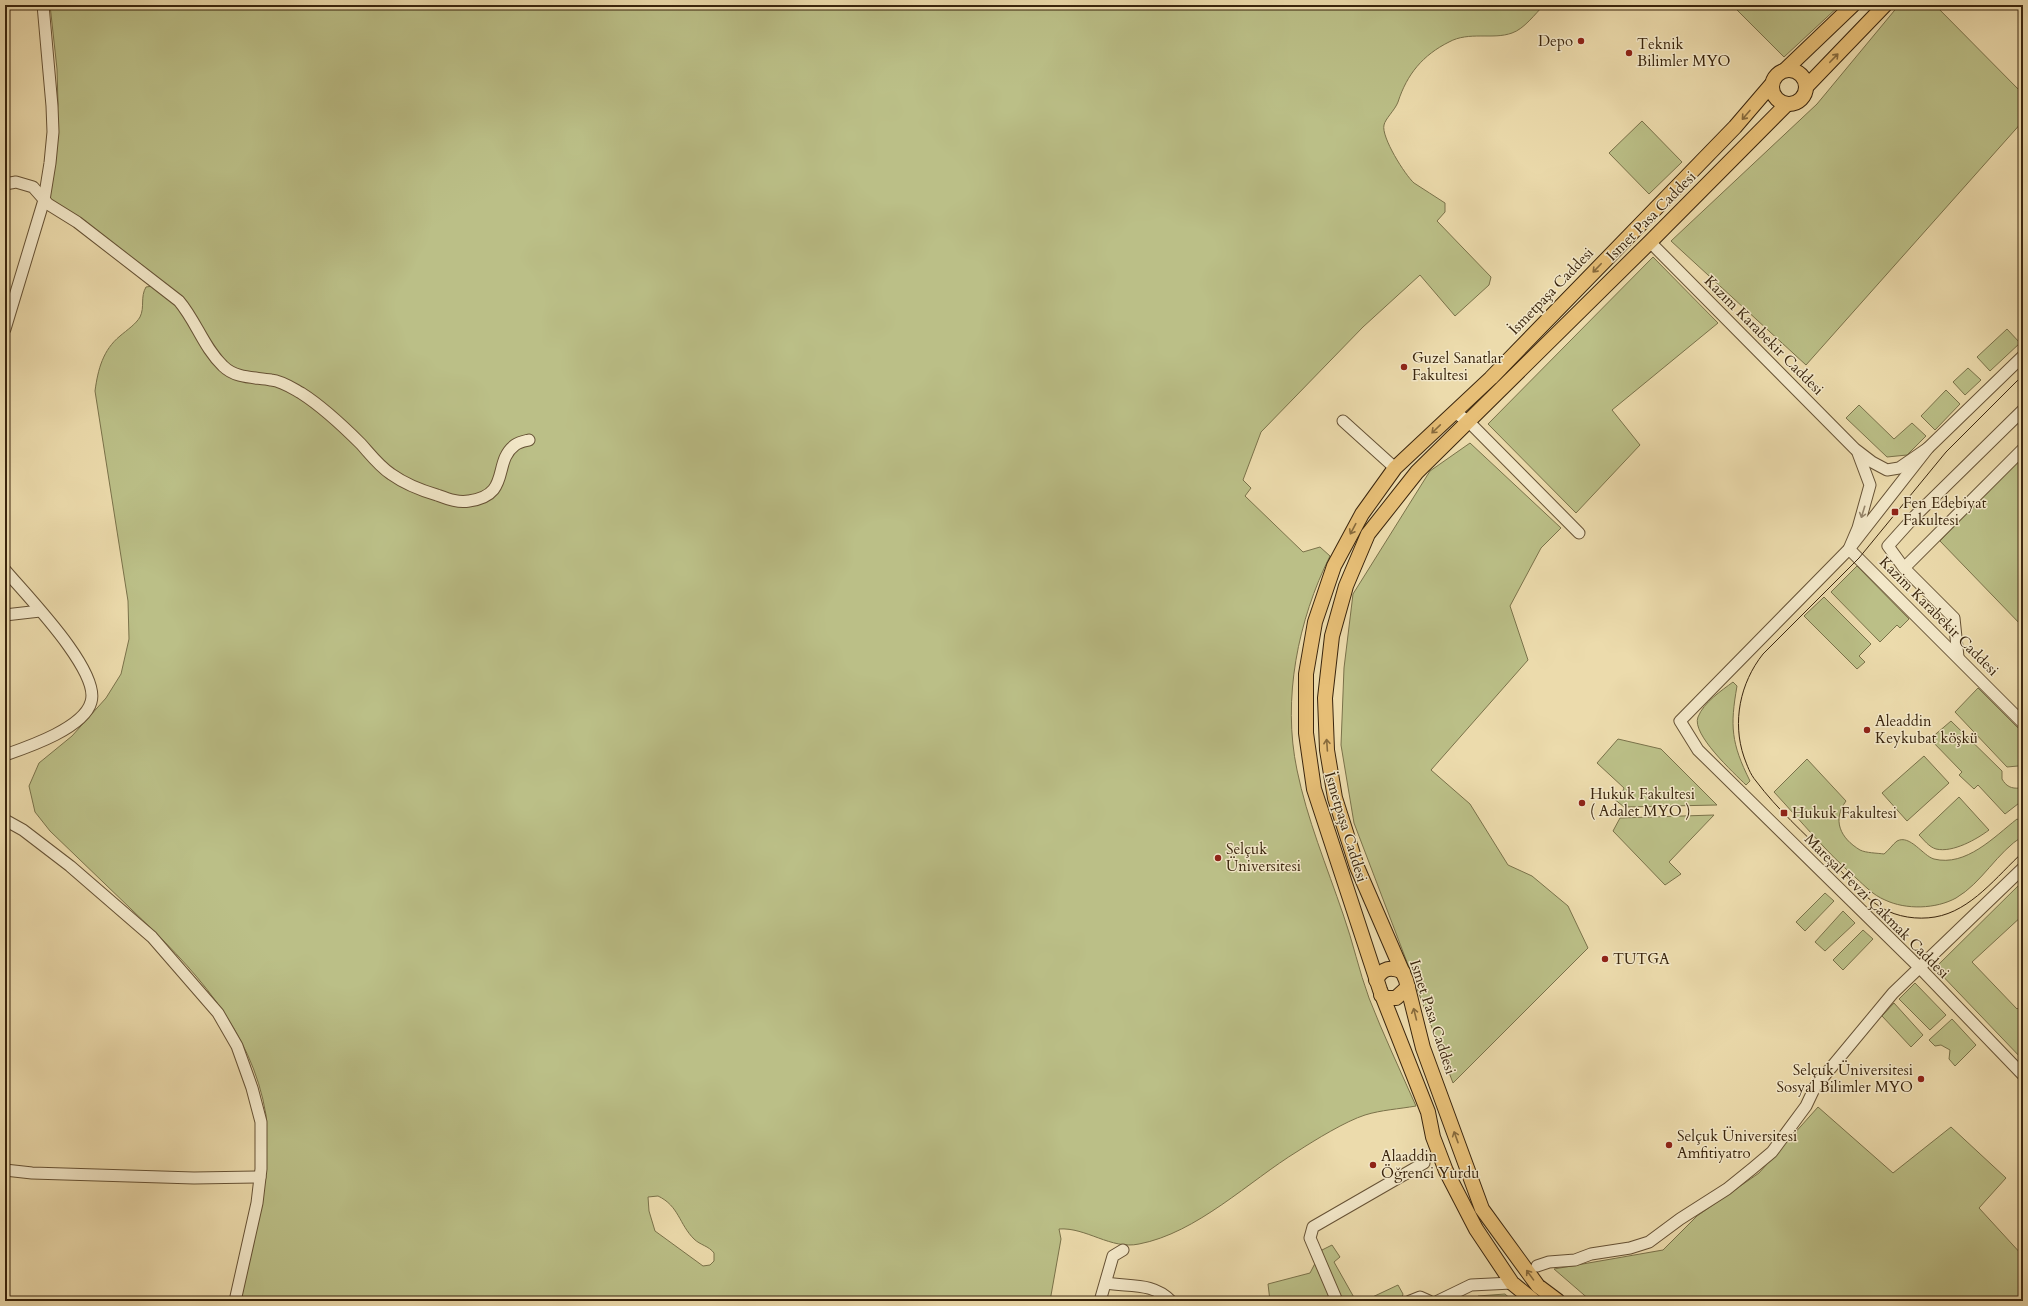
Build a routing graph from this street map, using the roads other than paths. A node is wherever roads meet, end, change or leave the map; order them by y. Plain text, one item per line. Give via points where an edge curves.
1 (43, 5) edge
2 (1853, 5) edge
3 (1885, 5) edge
4 (1785, 70) junction
5 (1771, 85) junction
6 (1807, 86) junction
7 (1787, 104) junction
8 (5, 184) edge
9 (44, 200) junction
10 (1650, 242) junction
11 (5, 329) edge
12 (2023, 356) edge
13 (2023, 410) edge
14 (1454, 412) junction
15 (1343, 421) dead end
16 (1468, 421) junction
17 (529, 440) dead end
18 (1928, 448) junction
19 (1856, 449) junction
20 (2023, 449) edge
21 (1395, 468) junction
22 (1887, 470) junction
23 (1870, 485) junction
24 (1894, 493) junction
25 (1579, 533) dead end
26 (1849, 548) junction
27 (1904, 568) junction
28 (5, 570) edge
29 (40, 611) junction
30 (5, 615) edge
31 (1958, 657) junction
32 (2023, 723) edge
33 (5, 755) edge
34 (5, 820) edge
35 (2023, 868) edge
36 (1919, 967) junction
37 (1403, 972) junction
38 (1376, 980) junction
39 (1408, 987) junction
40 (1382, 995) junction
41 (2023, 1075) edge
42 (1428, 1112) junction
43 (1447, 1112) junction
44 (1424, 1163) dead end
45 (5, 1170) edge
46 (260, 1177) junction
47 (1123, 1250) dead end
48 (1537, 1266) dead end
49 (1106, 1282) junction
50 (1512, 1283) junction
51 (1443, 1300) edge
52 (235, 1301) edge
53 (1100, 1301) edge
54 (1171, 1301) edge
55 (1337, 1301) edge
56 (1410, 1301) edge
57 (1429, 1301) edge
58 (1534, 1301) edge
59 (1558, 1301) edge

1 - 9 street via 52,126
2 - 4 main road
6 -> 3 main road
4 - 5 main road via 1777,74
4 - 6 main road via 1797,71
5 - 7 main road via 1774,96 1781,103
5 -> 14 main road, İsmetpaşa Caddesi via 1730,133 1491,378
6 - 7 main road via 1803,98 1793,104
7 - 10 main road, Ismet Pasa Caddesi
8 - 9 street via 16,182 33,186
9 - 11 street
9 - 17 street via 77,222 179,301 224,367 237,374 286,384 302,394 345,429 390,473 418,490 453,501 468,502 490,494 497,485 510,450 517,444
10 - 16 main road, Ismet Pasa Caddesi
10 - 19 street, Kazım Karabekir Caddesi
12 - 18 street
13 - 27 street via 1888,546
14 - 16 street
14 -> 21 main road, İsmetpaşa Caddesi
15 - 21 street
16 - 25 street
37 -> 16 main road, Ismet Pasa Caddesi via 1357,867 1335,798 1327,750 1325,698 1332,636 1346,586 1368,534 1417,472
18 - 22 street via 1899,468
18 - 24 street
19 - 22 street
19 - 23 street
20 - 27 street
21 -> 38 main road, İsmetpaşa Caddesi via 1362,514 1334,566 1315,622 1306,674 1306,733 1314,790
22 - 23 street via 1875,473
22 - 24 street via 1897,479 1897,489
23 - 24 street via 1873,493 1881,498
23 -> 26 street via 1858,528
24 - 26 street
26 - 31 street, Kazim Karabekir Caddesi
26 - 36 street, Mareşal Fevzi Çakmak Caddesi via 1680,722 1698,750
27 - 31 street via 1954,618
28 - 29 street
29 - 30 street
29 - 33 street via 87,675 92,702 86,713 69,728
31 - 32 street, Kazim Karabekir Caddesi
34 - 46 street via 23,830 70,866 147,932 218,1013 237,1046 261,1122
35 - 36 street
36 - 41 street, Mareşal Fevzi Çakmak Caddesi
36 - 48 street via 1893,993 1826,1072 1806,1106 1772,1152 1727,1189 1649,1242 1630,1248 1591,1254 1575,1260 1549,1262
37 - 38 main road via 1386,969
37 - 39 main road, Ismet Pasa Caddesi
38 - 40 main road, İsmetpaşa Caddesi
39 - 40 main road via 1396,998 1386,998
43 -> 39 main road, Ismet Pasa Caddesi via 1423,1048
40 - 42 main road, İsmetpaşa Caddesi
42 - 43 street
42 - 50 main road, İsmetpaşa Caddesi via 1433,1136 1446,1171 1476,1229
59 -> 43 main road, Ismet Pasa Caddesi via 1538,1286 1482,1209
44 - 55 street via 1313,1227 1310,1238
45 - 46 street via 194,1178
46 - 52 street via 257,1203
47 - 49 street via 1113,1256
49 - 53 street
49 - 54 street via 1151,1288 1164,1294
50 - 51 street via 1471,1286
50 - 58 main road, İsmetpaşa Caddesi
56 - 57 street via 1420,1297

